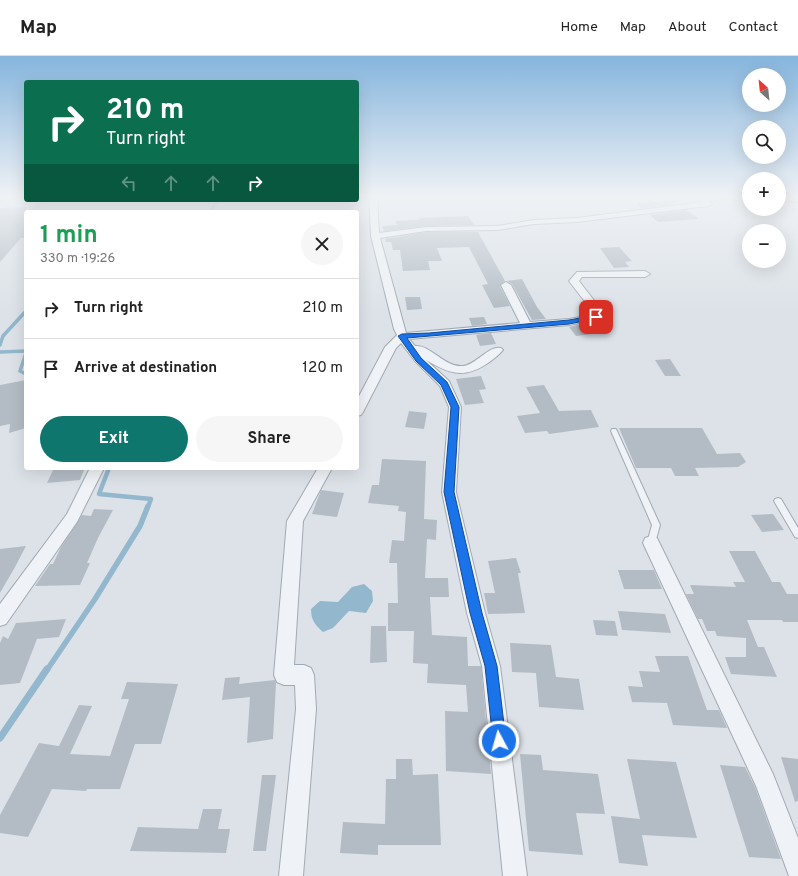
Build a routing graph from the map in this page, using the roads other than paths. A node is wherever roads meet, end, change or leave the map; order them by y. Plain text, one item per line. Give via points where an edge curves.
1 (388, 235) edge
2 (375, 236) joint
3 (645, 274) dead end
4 (506, 285) dead end
5 (527, 326) junction
6 (404, 339) junction
7 (497, 350) dead end
8 (359, 408) edge
9 (614, 431) dead end
10 (96, 470) edge
11 (324, 470) edge
12 (778, 501) dead end
13 (798, 535) edge
14 (651, 543) joint
15 (0, 618) edge
16 (798, 869) edge
17 (291, 876) edge
18 (515, 876) edge

1 - 2 street
2 - 6 street via 394,312
3 - 5 street via 580,274 574,281 598,312 596,317
4 - 5 street
5 - 6 street
6 - 7 street via 457,371 466,370
6 - 8 street via 390,347
6 - 18 street via 419,360 445,384 455,407 449,492 476,613 491,666
9 - 14 lane via 656,525
10 - 15 street via 72,518
11 - 17 street via 295,521 284,675 304,675 306,709
12 - 13 lane
14 - 16 street via 765,782

